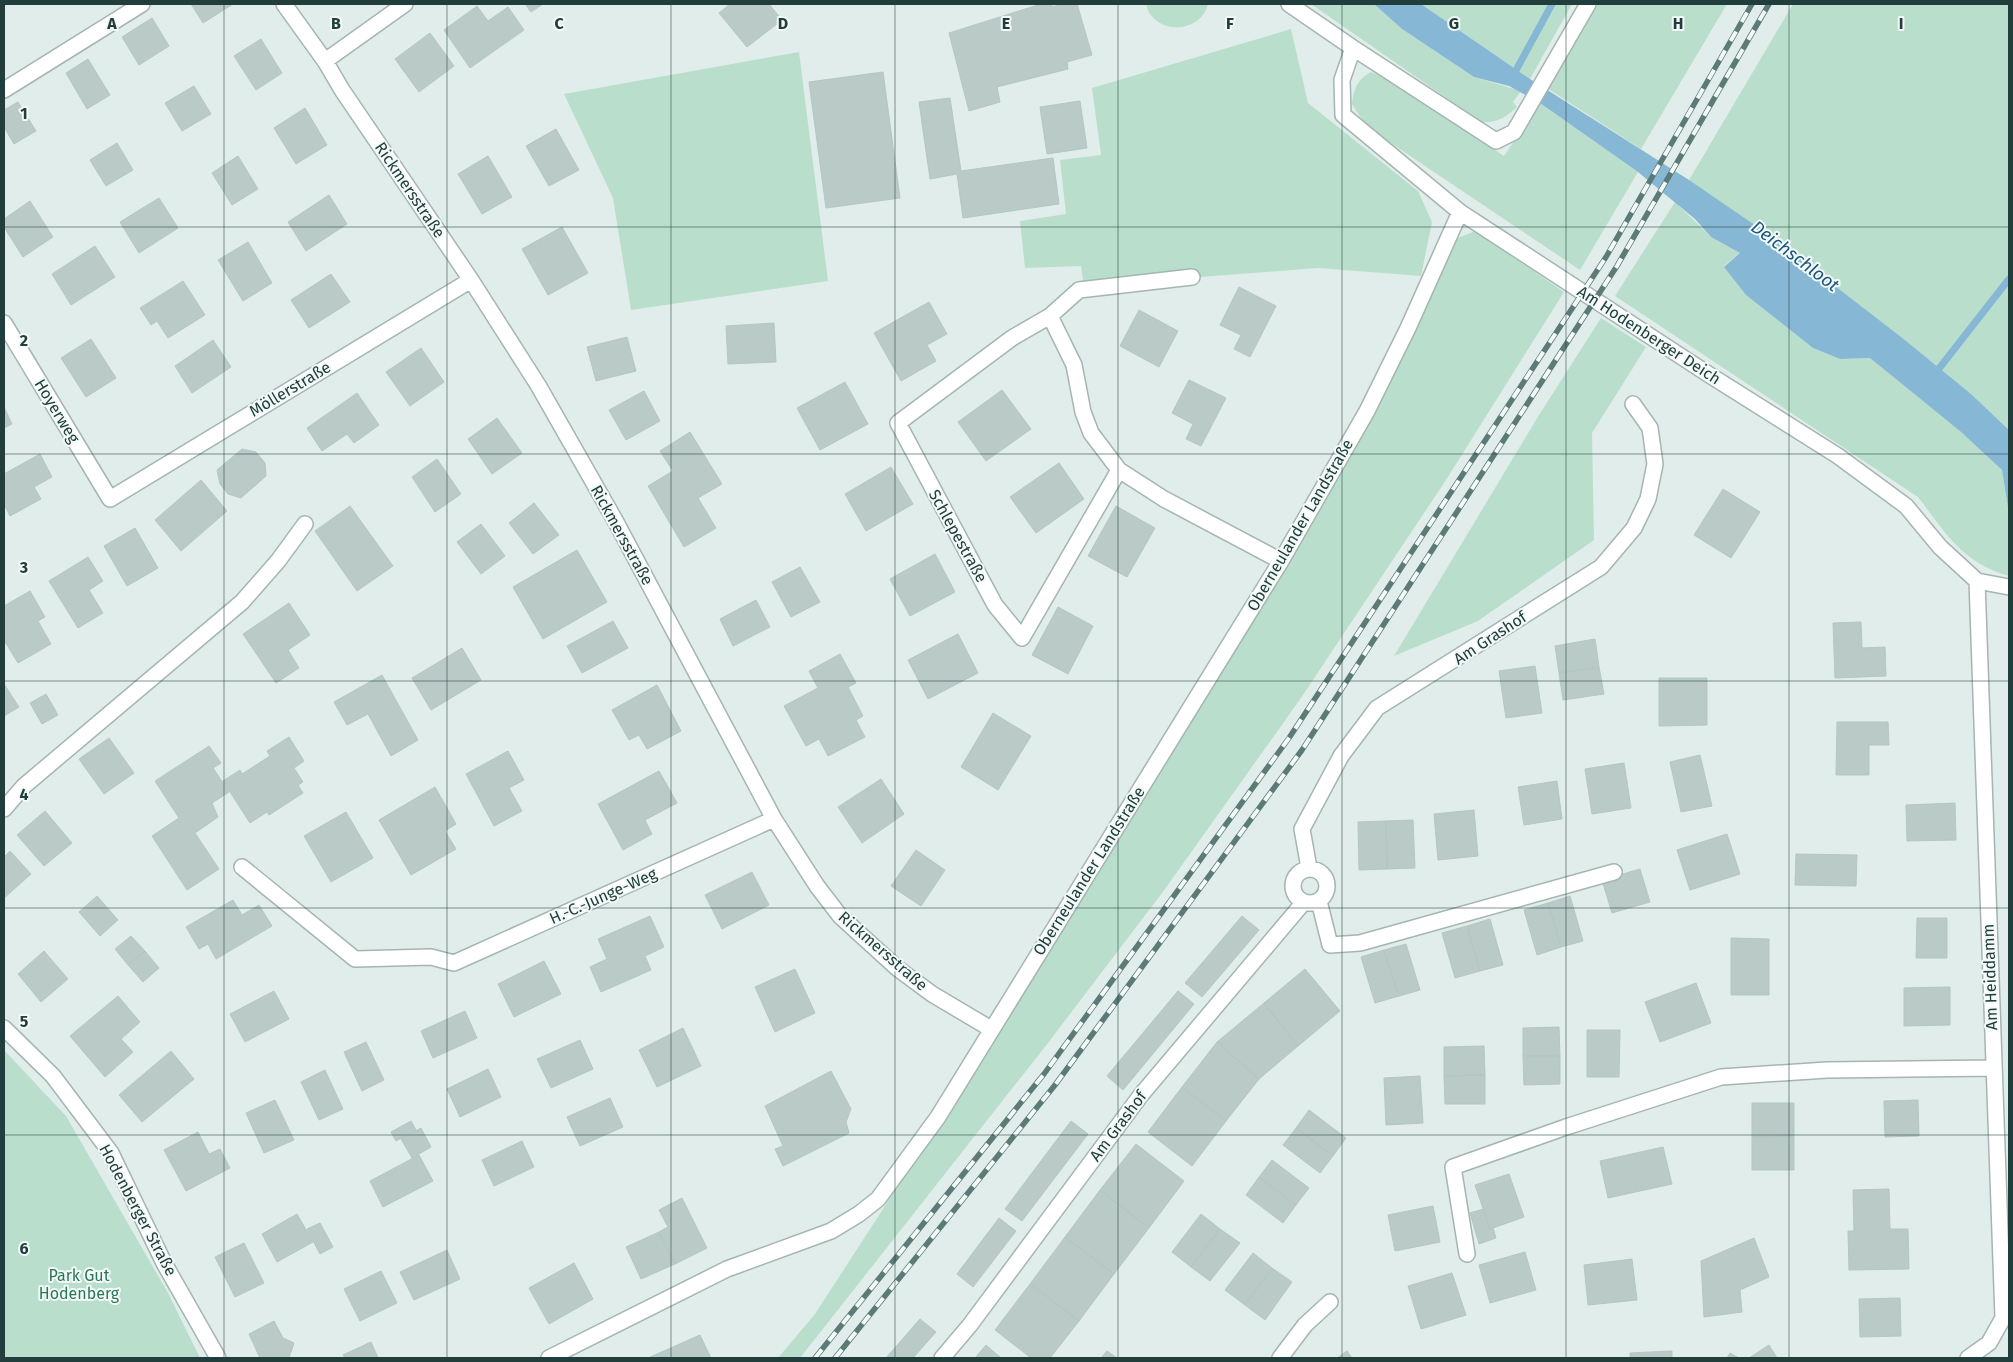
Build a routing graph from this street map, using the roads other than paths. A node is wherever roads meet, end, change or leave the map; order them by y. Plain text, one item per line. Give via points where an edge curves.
1 (142, 4) edge
2 (284, 4) edge
3 (405, 4) edge
4 (1289, 4) edge
5 (1588, 4) edge
6 (1353, 48) junction
7 (325, 60) junction
8 (4, 90) edge
9 (1460, 212) junction
10 (1192, 277) dead end
11 (471, 280) junction
12 (1050, 316) junction
13 (4, 323) edge
14 (1632, 404) dead end
15 (1119, 470) junction
16 (110, 499) joint
17 (305, 524) dead end
18 (1281, 561) junction
19 (1977, 582) junction
20 (2009, 587) edge
21 (4, 809) edge
22 (774, 819) junction
23 (242, 867) dead end
24 (1309, 868) junction
25 (1614, 872) dead end
26 (1319, 901) junction
27 (1304, 902) junction
28 (4, 1028) edge
29 (992, 1029) junction
30 (1993, 1068) junction
31 (1467, 1254) dead end
32 (1330, 1302) dead end
33 (218, 1358) edge
34 (549, 1358) edge
35 (942, 1358) edge
36 (1280, 1358) edge
37 (1968, 1358) edge

1 - 8 street
2 - 7 street, Rickmersstraße
3 - 7 street
4 - 6 street
5 - 6 street via 1514,132 1496,141
6 - 9 street, Am Hodenberger Deich via 1342,80 1343,115
7 - 11 street, Rickmersstraße
9 - 18 street, Oberneulander Landstraße via 1371,402
9 - 19 street, Am Hodenberger Deich via 1838,456 1906,506 1940,547
10 - 12 street, Schlepestraße via 1079,290
11 - 16 street, Möllerstraße
11 - 22 street, Rickmersstraße via 538,385 616,522
12 - 15 street via 1074,365 1083,412 1091,433
12 - 15 street, Schlepestraße via 1012,338 898,423 996,605 1022,638
13 - 16 street, Hoyerweg
14 - 24 street, Am Grashof via 1650,428 1655,464 1648,499 1634,528 1601,567 1377,708 1341,756 1302,829
15 - 18 street via 1164,499
17 - 21 street via 242,602 24,786
18 - 29 street, Oberneulander Landstraße
19 - 20 street
19 - 30 street, Am Heiddamm
22 - 23 street, H.-C.-Junge-Weg via 454,963 431,957 355,959
22 - 29 street, Rickmersstraße via 840,916 897,968 932,994
24 - 26 street via 1316,869 1327,881 1328,888
24 - 27 street via 1301,871 1293,884 1297,898
25 - 26 street via 1360,943 1330,945
26 - 27 street
27 - 35 street, Am Grashof via 1141,1095
28 - 33 street, Hodenberger Straße via 53,1076 111,1153 164,1263
29 - 34 street, Oberneulander Landstraße via 938,1117 878,1199 859,1214 831,1231 727,1269
30 - 31 street via 1827,1070 1721,1077 1566,1127 1453,1167
30 - 37 street, Am Heiddamm via 2003,1318 1989,1343
32 - 36 street via 1305,1325

